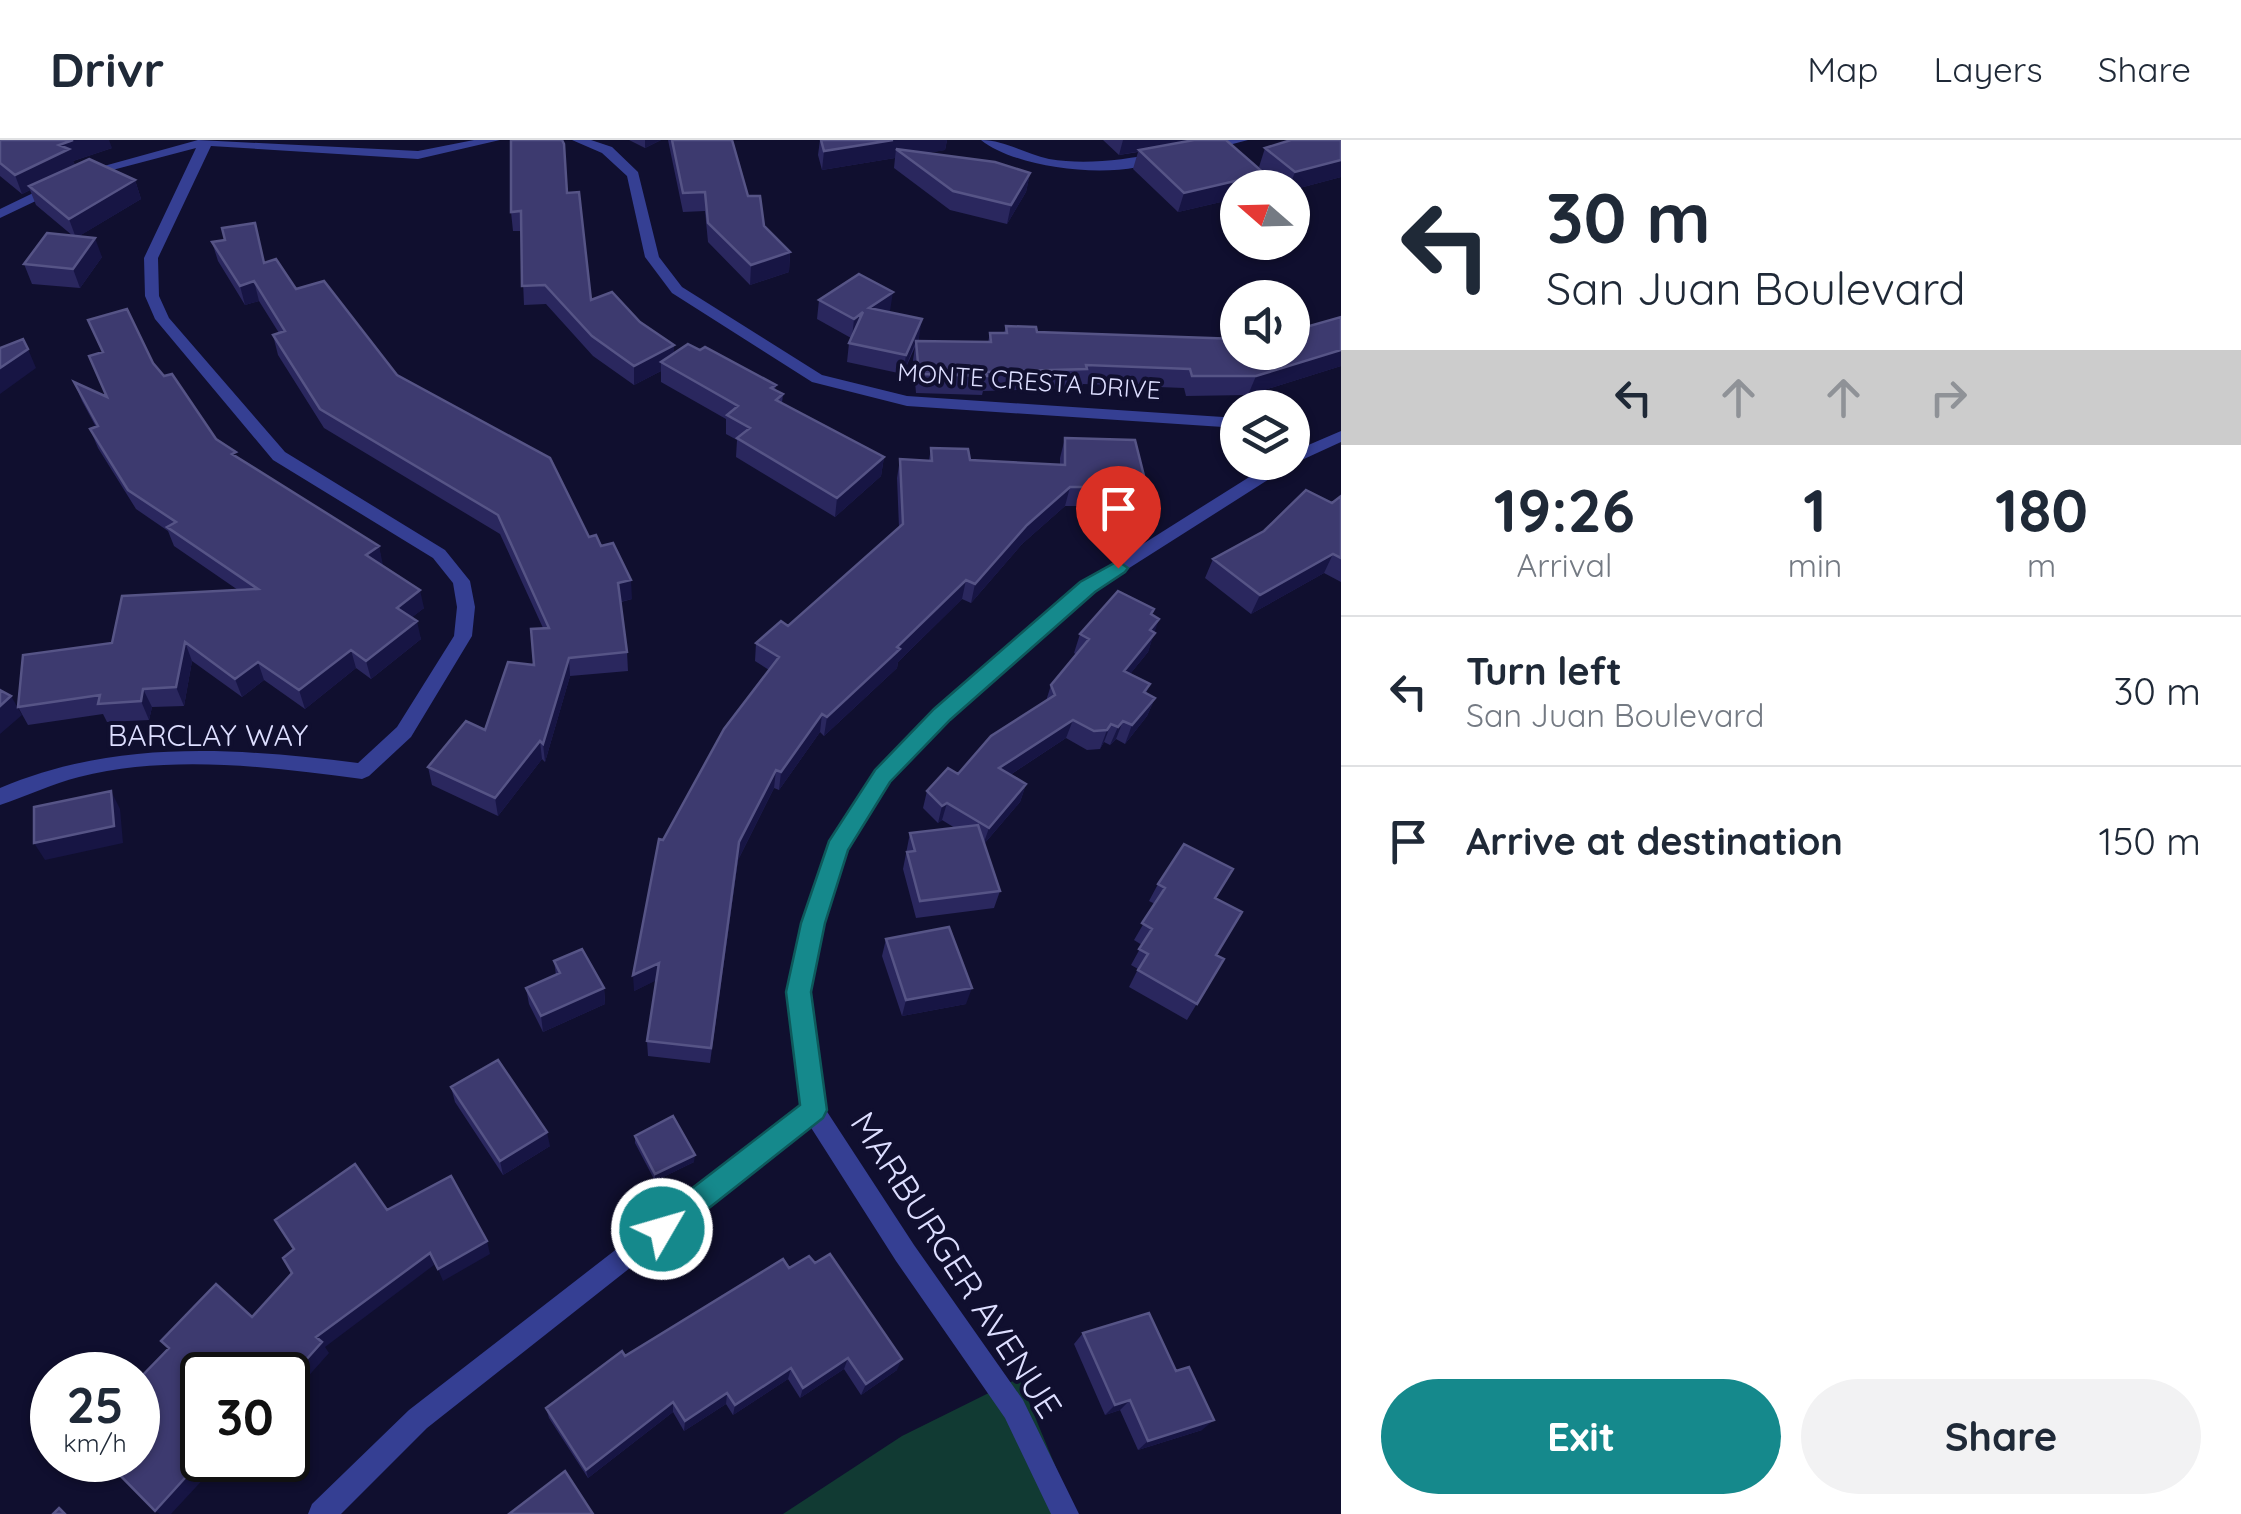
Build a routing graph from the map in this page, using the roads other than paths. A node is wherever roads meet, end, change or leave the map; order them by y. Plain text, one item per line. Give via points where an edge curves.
1 (494, 140) edge
2 (578, 140) edge
3 (987, 140) edge
4 (1242, 140) edge
5 (206, 142) edge
6 (1193, 150) edge
7 (1176, 154) edge
8 (0, 214) edge
9 (1220, 422) edge
10 (1341, 436) edge
11 (1310, 448) edge
12 (1255, 480) edge
13 (0, 797) edge
14 (814, 1110) junction
15 (322, 1514) edge
16 (1064, 1514) edge

1 - 5 street via 418,155
2 - 9 street, MONTE CRESTA DRIVE via 607,150 632,175 652,257 677,290 817,379 907,401
3 - 7 street via 1034,161 1083,168
4 - 6 street
5 - 8 street via 90,171
5 - 13 street, BARCLAY WAY via 151,258 152,296 162,319 279,456 440,554 460,581 463,636 404,732 362,771 286,760 112,763 25,784
10 - 11 street
12 - 14 street via 1088,587 942,714 882,776 837,848 798,992
14 - 15 street via 418,1419
14 - 16 street, MARBURGER AVENUE via 1014,1409

